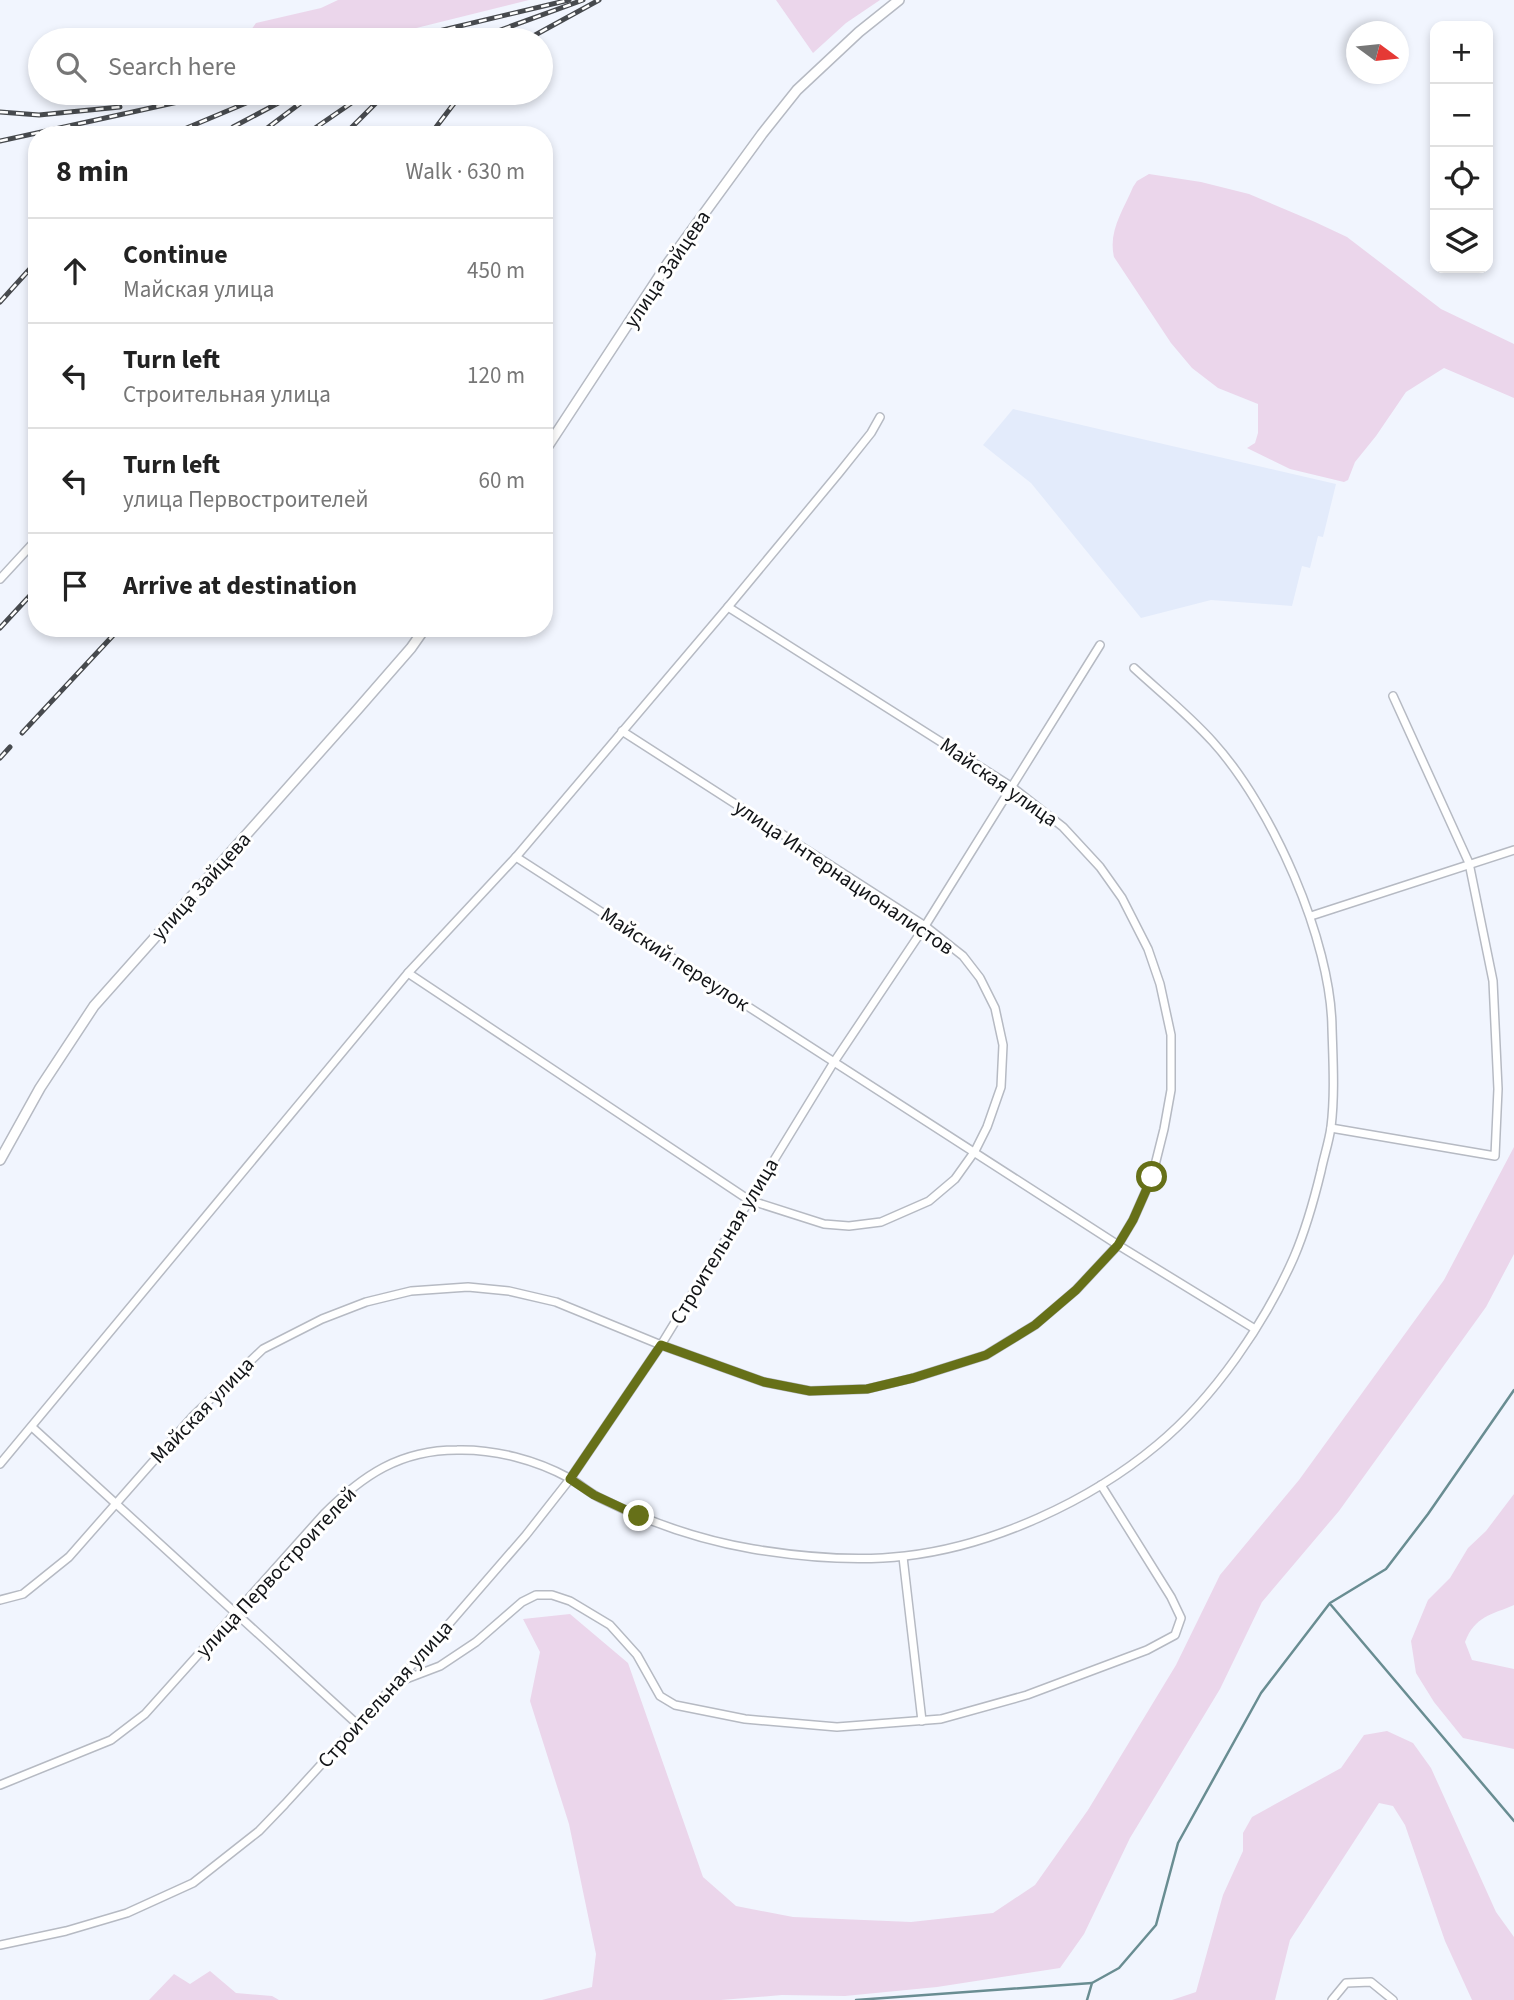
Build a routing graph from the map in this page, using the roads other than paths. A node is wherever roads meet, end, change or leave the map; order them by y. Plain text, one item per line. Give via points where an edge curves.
1 (899, 0) edge
2 (880, 417) dead end
3 (553, 438) edge
4 (28, 549) edge
5 (0, 579) edge
6 (727, 607) junction
7 (419, 637) edge
8 (1100, 645) dead end
9 (1134, 668) dead end
10 (1392, 696) dead end
11 (622, 731) junction
12 (1012, 787) junction
13 (1514, 850) edge
14 (516, 857) junction
15 (1469, 863) junction
16 (1311, 916) junction
17 (925, 926) junction
18 (408, 973) junction
19 (834, 1062) junction
20 (1331, 1128) junction
21 (975, 1151) junction
22 (0, 1160) edge
23 (750, 1200) junction
24 (1118, 1245) junction
25 (1255, 1329) junction
26 (661, 1345) junction
27 (32, 1427) junction
28 (0, 1464) edge
29 (570, 1479) junction
30 (1101, 1485) junction
31 (116, 1502) junction
32 (903, 1557) junction
33 (0, 1600) edge
34 (236, 1612) junction
35 (396, 1682) junction
36 (922, 1721) junction
37 (356, 1723) junction
38 (0, 1784) edge
39 (0, 1945) edge
40 (1332, 2000) edge
41 (1393, 2000) edge

1 - 3 street, улица Зайцева via 797,90 762,134 668,262
2 - 6 street
4 - 5 street
6 - 11 street
6 - 12 street, Майская улица
7 - 22 street, улица Зайцева via 94,1006
8 - 12 street, Строительная улица
9 - 16 street, улица Первостроителей via 1213,741 1247,785
10 - 15 street
11 - 14 street
11 - 17 street, улица Интернационалистов
12 - 17 street, Строительная улица
12 - 24 street, Майская улица via 1063,827 1100,867 1122,898 1160,984 1171,1035 1171,1090 1152,1177
13 - 15 street
14 - 18 street
14 - 19 street, Майский переулок
15 - 16 street
15 - 20 street via 1493,981 1498,1089 1495,1156
16 - 20 street, улица Первостроителей via 1332,1009
17 - 19 street, Строительная улица
17 - 21 street, улица Интернационалистов via 963,956 995,1008 1003,1045 1001,1087
18 - 23 street, улица Интернационалистов
18 - 27 street
19 - 21 street, Майский переулок
19 - 23 street, Строительная улица
20 - 25 street, улица Первостроителей via 1294,1257
21 - 23 street, улица Интернационалистов via 955,1179 929,1201 881,1222 824,1224
21 - 24 street, Майский переулок
23 - 26 street, Строительная улица
24 - 25 street, Майский переулок
24 - 26 street, Майская улица via 1035,1325 986,1355 867,1389 810,1391 764,1382
25 - 30 street, улица Первостроителей via 1205,1398 1158,1444
26 - 29 street, Строительная улица
26 - 31 street, Майская улица via 556,1302 509,1291 468,1287 411,1291 366,1302 262,1349 193,1416
27 - 28 street
27 - 31 street
29 - 32 street, улица Первостроителей via 639,1516 710,1541 823,1558
29 - 34 street, улица Первостроителей via 531,1461 459,1450 419,1453 388,1464 351,1486
29 - 35 street, Строительная улица
30 - 32 street, улица Первостроителей via 1030,1522
30 - 36 street via 1171,1597 1181,1618 1175,1634 1147,1650 1027,1695 941,1720
31 - 33 street, Майская улица via 69,1557 23,1594
31 - 34 street
32 - 36 street
34 - 37 street
34 - 38 street, улица Первостроителей via 145,1714 119,1734
35 - 36 street via 440,1666 522,1602 536,1595 552,1595 610,1625 637,1655 660,1696 676,1705 745,1719 837,1727
35 - 37 street, Строительная улица
37 - 39 street, Строительная улица via 259,1831 193,1883 127,1913
40 - 41 street via 1346,1983 1371,1982

